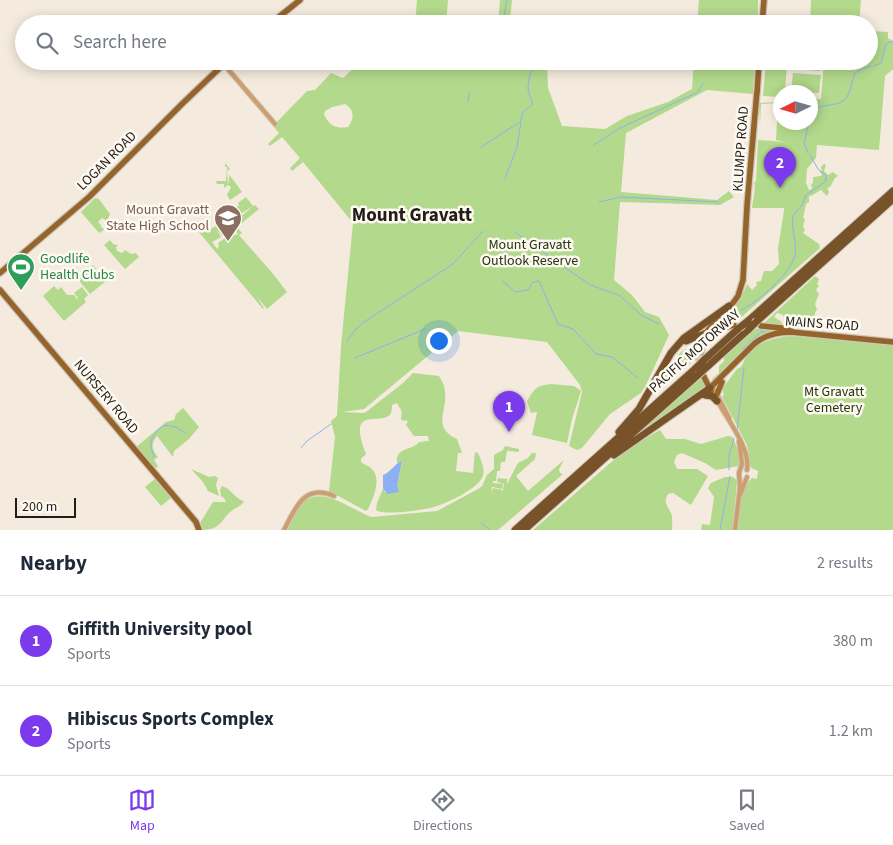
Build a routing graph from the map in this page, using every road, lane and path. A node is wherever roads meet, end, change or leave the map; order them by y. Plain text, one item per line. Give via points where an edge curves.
1 (300, 0) edge
2 (763, 0) edge
3 (290, 2) edge
4 (276, 15) edge
5 (281, 15) edge
6 (762, 15) edge
7 (215, 70) edge
8 (230, 70) edge
9 (758, 70) edge
10 (275, 124) dead end
11 (100, 185) junction
12 (893, 191) edge
13 (893, 199) edge
14 (0, 268) edge
15 (0, 273) edge
16 (0, 290) edge
17 (731, 305) junction
18 (759, 324) junction
19 (721, 327) junction
20 (736, 327) junction
21 (701, 337) junction
22 (893, 341) edge
23 (679, 345) junction
24 (737, 361) junction
25 (701, 364) junction
26 (713, 392) junction
27 (731, 425) junction
28 (740, 441) junction
29 (602, 452) junction
30 (740, 470) junction
31 (747, 470) junction
32 (740, 477) junction
33 (747, 477) junction
34 (334, 496) dead end
35 (561, 498) junction
36 (738, 502) junction
37 (198, 530) edge
38 (284, 530) edge
39 (515, 530) edge
40 (524, 530) edge
41 (735, 530) edge

1 - 5 main road
2 - 6 main road
3 - 4 main road
7 - 11 main road, LOGAN ROAD
8 - 10 street
9 - 17 main road, KLUMPP ROAD via 743,275
11 - 14 main road, LOGAN ROAD
11 - 15 main road, LOGAN ROAD
12 - 20 highway, PACIFIC MOTORWAY, bridge via 748,321
13 - 18 highway, PACIFIC MOTORWAY
16 - 37 main road, NURSERY ROAD via 194,520
17 - 20 main road via 729,315
17 - 21 main road, KLUMPP ROAD via 708,324
17 - 23 highway
18 - 22 main road, MAINS ROAD
18 - 25 highway, PACIFIC MOTORWAY, bridge
19 - 20 main road
19 - 21 main road
19 - 21 main road
20 - 25 highway, PACIFIC MOTORWAY
21 - 23 highway
21 - 25 main road, KLUMPP ROAD
22 - 24 main road, MAINS ROAD via 778,333 758,341
23 - 29 highway via 638,409
24 - 26 main road, MAINS ROAD
24 - 26 main road
25 - 26 main road
25 - 29 highway, PACIFIC MOTORWAY
25 - 35 highway, PACIFIC MOTORWAY
26 - 27 street
26 - 27 street
26 - 35 highway via 697,399 622,449
27 - 28 street
28 - 30 street
28 - 31 street via 747,454
29 - 39 highway, PACIFIC MOTORWAY
30 - 31 street
30 - 32 street
31 - 33 street
32 - 33 street
32 - 36 street
33 - 36 street
34 - 38 street via 323,493 303,498
35 - 40 highway, PACIFIC MOTORWAY
36 - 41 street

